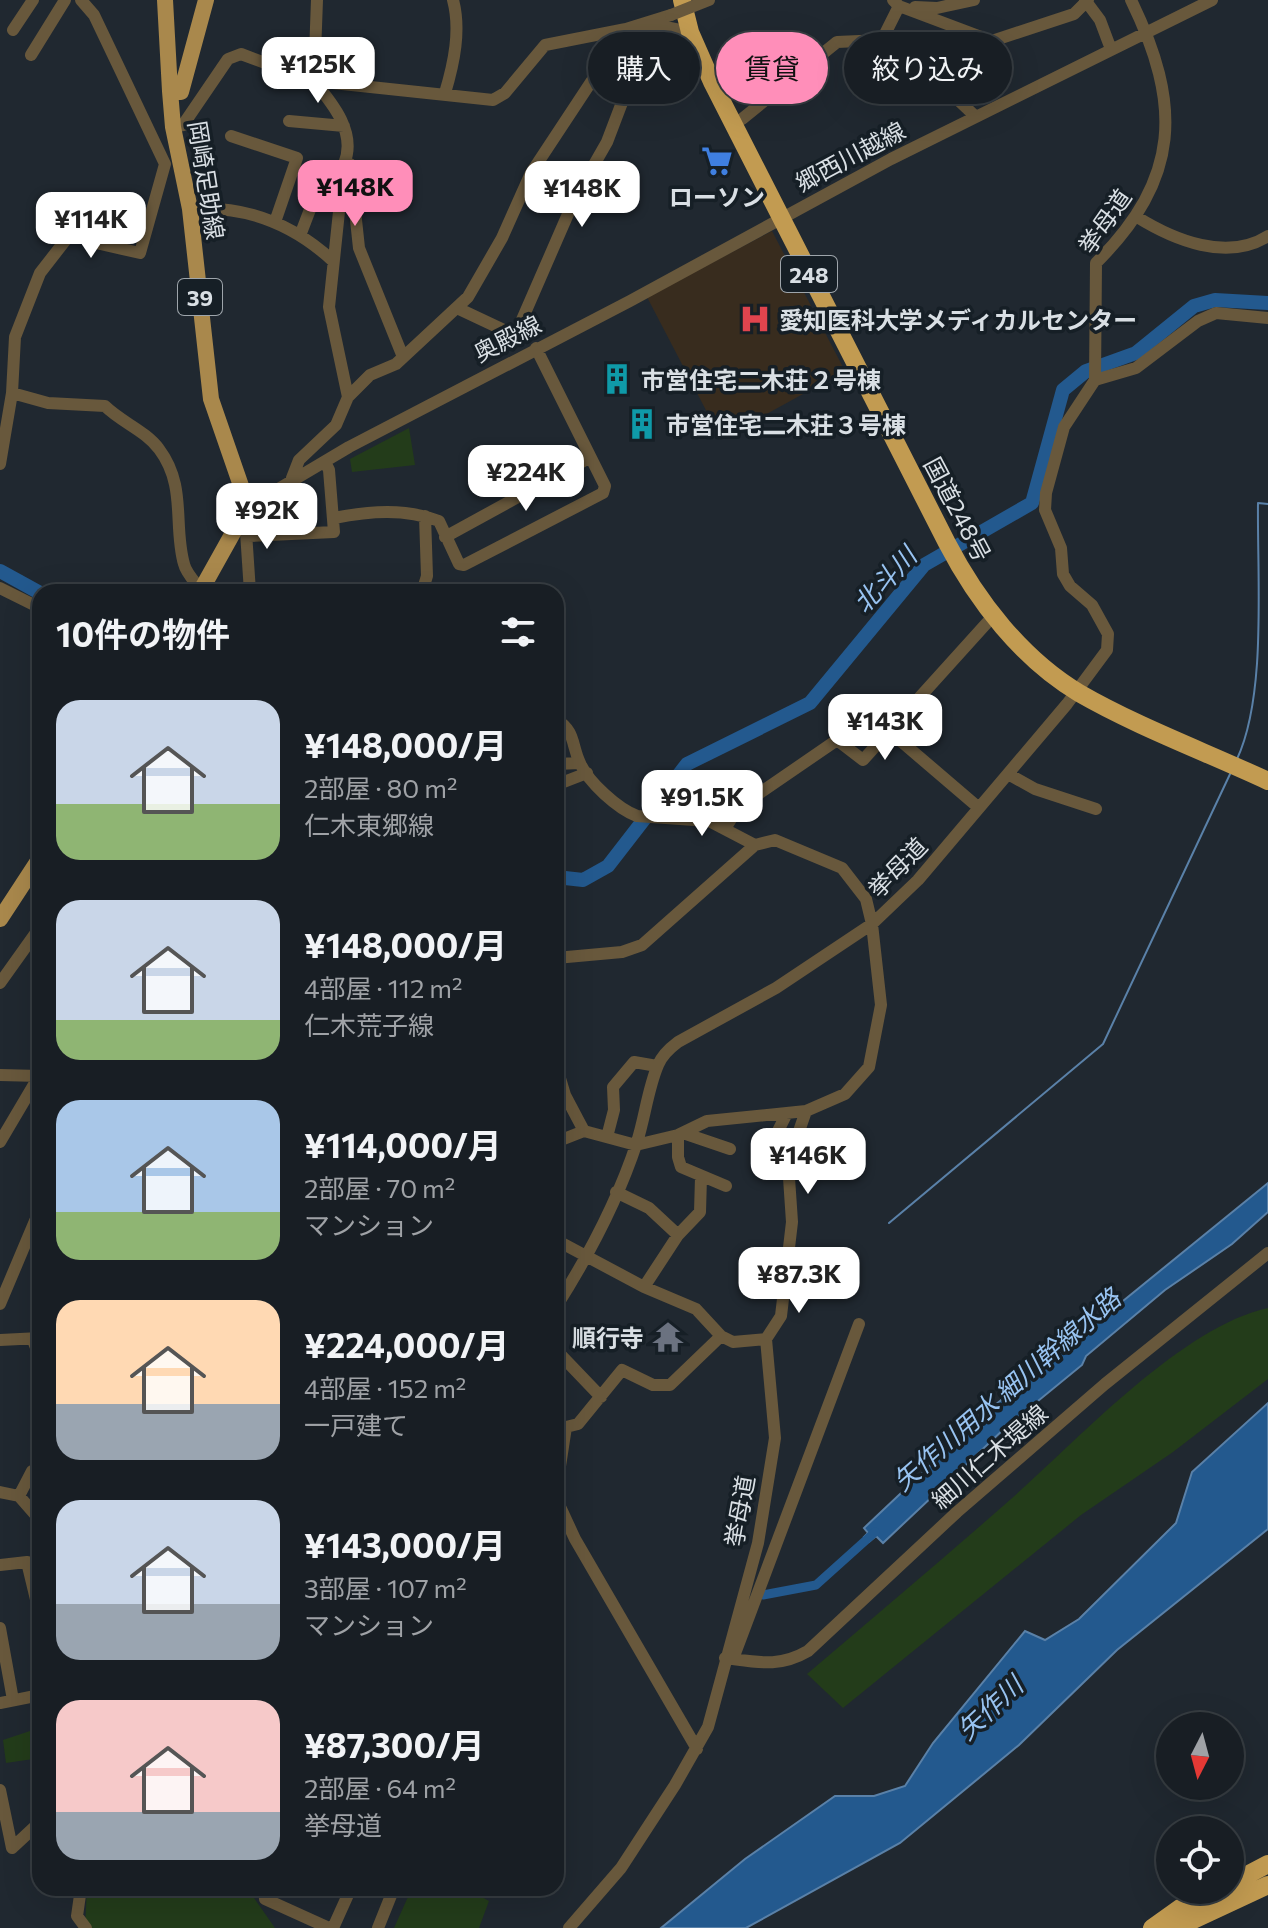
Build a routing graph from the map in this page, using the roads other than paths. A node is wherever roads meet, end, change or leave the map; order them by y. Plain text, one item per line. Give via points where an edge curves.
1 (33, 0) edge
2 (65, 0) edge
3 (81, 0) edge
4 (165, 0) edge
5 (206, 0) edge
6 (317, 0) edge
7 (453, 0) edge
8 (693, 0) edge
9 (709, 0) edge
10 (974, 0) edge
11 (1131, 0) edge
12 (1212, 0) edge
13 (1086, 1) edge
14 (896, 3) edge
15 (935, 4) edge
16 (677, 8) edge
17 (626, 29) junction
18 (13, 30) dead end
19 (642, 32) edge
20 (642, 32) edge
21 (690, 32) joint
22 (885, 32) edge
23 (1147, 33) junction
24 (844, 42) edge
25 (1109, 44) dead end
26 (700, 51) edge
27 (31, 55) dead end
28 (314, 81) junction
29 (170, 91) junction
30 (445, 93) junction
31 (962, 104) edge
32 (975, 116) junction
33 (742, 119) junction
34 (289, 121) dead end
35 (344, 126) junction
36 (173, 127) junction
37 (231, 136) dead end
38 (349, 152) junction
39 (173, 165) junction
40 (319, 186) dead end
41 (190, 209) junction
42 (785, 215) junction
43 (1137, 217) junction
44 (275, 222) junction
45 (301, 233) junction
46 (1268, 236) edge
47 (333, 261) junction
48 (457, 308) junction
49 (1268, 318) edge
50 (536, 348) junction
51 (403, 357) junction
52 (1095, 380) junction
53 (12, 393) junction
54 (348, 397) junction
55 (2, 430) edge
56 (589, 458) junction
57 (325, 462) junction
58 (0, 464) edge
59 (292, 478) junction
60 (425, 516) junction
61 (334, 518) junction
62 (246, 522) junction
63 (445, 537) junction
64 (955, 547) junction
65 (196, 584) edge
66 (205, 584) edge
67 (250, 584) edge
68 (424, 584) edge
69 (0, 588) edge
70 (32, 604) edge
71 (994, 615) junction
72 (1080, 688) junction
73 (564, 727) edge
74 (889, 731) junction
75 (564, 765) edge
76 (584, 768) junction
77 (1268, 770) edge
78 (1008, 774) junction
79 (564, 780) edge
80 (1268, 781) edge
81 (979, 808) junction
82 (1096, 809) dead end
83 (726, 827) junction
84 (755, 845) junction
85 (32, 870) edge
86 (0, 919) edge
87 (872, 924) junction
88 (32, 938) edge
89 (564, 957) edge
90 (0, 983) edge
91 (657, 1066) junction
92 (0, 1075) edge
93 (32, 1076) edge
94 (32, 1089) edge
95 (564, 1092) edge
96 (806, 1111) junction
97 (787, 1113) junction
98 (584, 1131) junction
99 (680, 1134) junction
100 (607, 1137) junction
101 (564, 1139) edge
102 (0, 1142) edge
103 (636, 1145) junction
104 (730, 1149) dead end
105 (766, 1155) dead end
106 (701, 1177) junction
107 (726, 1186) dead end
108 (616, 1192) junction
109 (32, 1228) edge
110 (678, 1235) junction
111 (564, 1244) edge
112 (1268, 1253) edge
113 (589, 1255) junction
114 (644, 1287) junction
115 (564, 1294) edge
116 (0, 1304) edge
117 (859, 1324) dead end
118 (721, 1336) junction
119 (32, 1339) edge
120 (766, 1339) junction
121 (0, 1340) edge
122 (564, 1358) edge
123 (601, 1397) junction
124 (564, 1441) edge
125 (32, 1471) edge
126 (0, 1492) edge
127 (19, 1496) junction
128 (32, 1511) edge
129 (564, 1514) edge
130 (0, 1565) edge
131 (32, 1583) edge
132 (0, 1628) edge
133 (729, 1659) junction
134 (32, 1696) edge
135 (7, 1701) edge
136 (697, 1749) junction
137 (0, 1790) edge
138 (32, 1831) edge
139 (4, 1844) edge
140 (1268, 1864) edge
141 (1244, 1877) edge
142 (1268, 1885) edge
143 (80, 1896) edge
144 (265, 1896) edge
145 (347, 1896) edge
146 (391, 1896) edge
147 (1188, 1904) edge
148 (1179, 1926) edge
149 (86, 1928) edge
150 (331, 1928) edge
151 (378, 1928) edge
152 (569, 1928) edge
153 (1152, 1928) edge

1 - 18 street
2 - 27 street
3 - 39 street via 94,15
4 - 29 main road, 岡崎足助線 / 39
5 - 29 main road, 岡崎足助線 via 181,92
6 - 28 street
7 - 30 street via 455,55
8 - 33 highway, 国道248号 / 248 via 715,64
9 - 16 street, bridge
10 - 15 street
11 - 23 street, 挙母道
12 - 23 street, 郷西川越線
13 - 14 street via 1074,14 992,41
13 - 25 street
14 - 15 street
14 - 22 street
16 - 17 street
16 - 21 highway, 国道248号 / 248
17 - 19 street
17 - 30 street via 545,45 493,100
17 - 48 street via 531,173 493,255
17 - 48 street via 626,92 518,329 508,332
20 - 21 street
23 - 32 street, 郷西川越線
23 - 43 street, 挙母道 via 1162,80 1166,122 1154,184
24 - 33 street
26 - 42 highway, 国道248号 / 248
28 - 30 street
28 - 35 street via 339,111
28 - 36 street via 241,54 228,59 183,125
29 - 36 main road, 岡崎足助線 / 39
31 - 32 street
32 - 42 street, 郷西川越線
33 - 42 highway, 国道248号 / 248
34 - 35 street
35 - 38 street
36 - 39 main road, 岡崎足助線 / 39
37 - 44 street via 297,158
38 - 47 street
38 - 51 street via 356,234
39 - 41 main road, 岡崎足助線 / 39
39 - 53 street via 140,253 96,243 75,228 40,273 15,337
40 - 45 street
41 - 44 street via 221,206
41 - 62 main road, 岡崎足助線 / 39 via 211,399
42 - 50 street, 奥殿線
42 - 64 highway, 国道248号 / 248
43 - 46 street via 1164,234 1201,245 1237,246
43 - 52 street, 挙母道 via 1096,263
44 - 45 street
45 - 47 street
47 - 54 street via 330,314
48 - 51 street
49 - 52 street via 1216,313 1136,368
50 - 56 street
50 - 57 street, 奥殿線
51 - 54 street via 370,375
52 - 72 street, 挙母道 via 1064,427 1045,510 1061,548 1063,574 1092,605 1108,634 1107,650
53 - 55 street
53 - 65 street via 48,403 105,406 151,440 161,451 180,508 183,562
54 - 59 street via 336,425 299,460
55 - 58 street
56 - 63 street
56 - 63 street via 605,486 603,493 464,565
57 - 59 street, 奥殿線
57 - 61 street
59 - 62 street, 奥殿線
60 - 61 street via 367,512
60 - 63 street via 439,521
60 - 68 street
61 - 62 street via 332,532
62 - 66 main road
62 - 67 street
64 - 71 highway, 国道248号 / 248
64 - 72 highway, 国道248号 / 248 via 1019,631
69 - 70 street
71 - 72 highway, 国道248号 / 248 via 1006,632
71 - 74 street
72 - 77 highway, 国道248号 / 248
72 - 78 street, 挙母道
72 - 80 highway, 国道248号 / 248
73 - 76 street via 574,736
74 - 81 street
74 - 83 street via 863,760 837,740 738,808
75 - 76 street
76 - 79 street
76 - 83 street via 626,812
78 - 81 street, 挙母道
78 - 82 street
81 - 87 street, 挙母道
83 - 84 street
84 - 87 street via 775,840 842,868 866,899
84 - 89 street via 642,945
85 - 86 main road
87 - 91 street via 776,988 678,1042
87 - 96 street, 挙母道 via 881,1005 869,1067 845,1094
88 - 90 street
91 - 100 street via 634,1062 616,1079
91 - 103 street
92 - 93 street
94 - 102 street
95 - 98 street
96 - 97 street, 挙母道
96 - 120 street via 788,1163 792,1222 781,1316
97 - 99 street, 挙母道 via 707,1121
97 - 105 street
98 - 100 street
98 - 101 street
99 - 103 street, 挙母道
99 - 104 street
99 - 106 street via 679,1164
100 - 103 street
103 - 108 street
106 - 107 street
106 - 110 street via 700,1212
108 - 110 street via 649,1208
108 - 113 street
109 - 116 street
110 - 114 street
111 - 113 street
112 - 133 street, 細川仁木堤線 via 1093,1393 808,1651 790,1662 769,1665
113 - 114 street
113 - 115 street
114 - 118 street via 696,1309
117 - 133 street
118 - 120 street via 733,1342
118 - 123 street via 670,1385 653,1385 622,1370
119 - 121 street
120 - 133 street, 挙母道 via 775,1438 758,1543
122 - 123 street
123 - 124 street via 578,1424 566,1427
125 - 127 street
126 - 127 street
127 - 128 street
129 - 136 street
130 - 131 street via 27,1562
132 - 135 street
133 - 136 street, 挙母道
134 - 135 street
136 - 152 street, 挙母道 via 621,1868
137 - 139 street
138 - 139 street via 18,1846
140 - 141 highway
142 - 148 highway
143 - 149 street via 77,1916
144 - 150 street
145 - 150 street
146 - 151 street
147 - 153 highway

